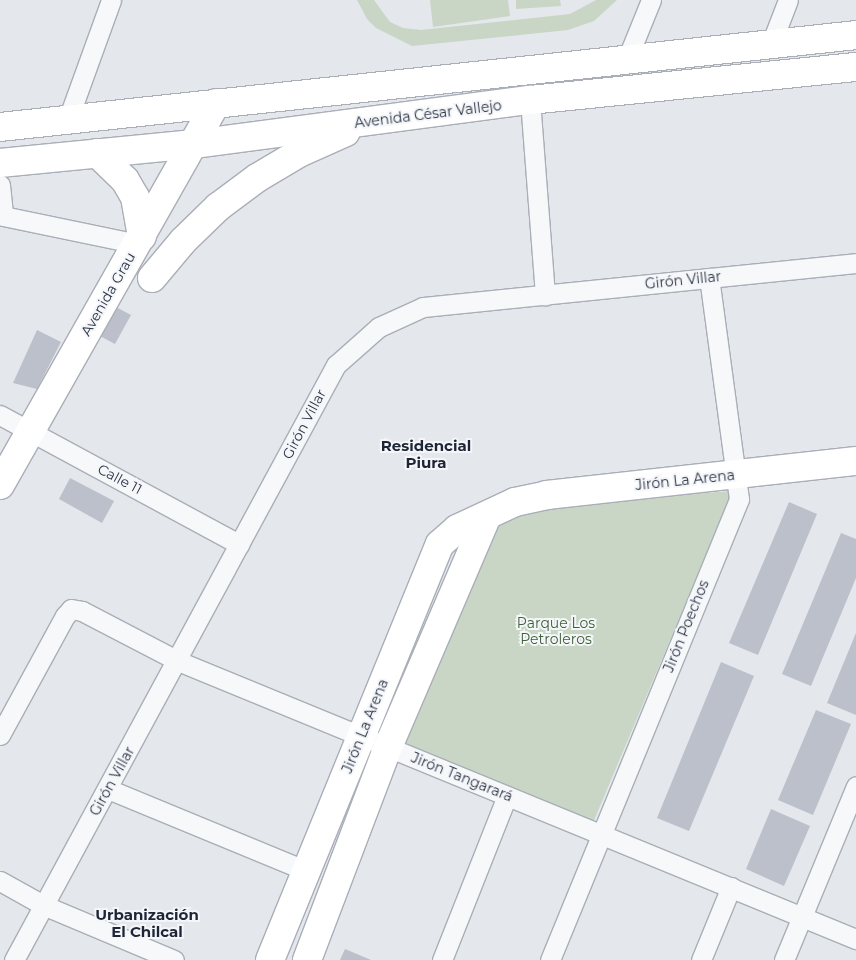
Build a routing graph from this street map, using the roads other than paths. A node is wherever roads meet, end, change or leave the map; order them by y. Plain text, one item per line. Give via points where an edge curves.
1 (111, 0) edge
2 (651, 0) edge
3 (788, 0) edge
4 (856, 35) edge
5 (771, 44) junction
6 (627, 59) junction
7 (856, 67) edge
8 (530, 100) junction
9 (216, 104) junction
10 (68, 119) junction
11 (389, 119) junction
12 (0, 126) edge
13 (194, 144) junction
14 (96, 153) junction
15 (0, 163) edge
16 (0, 186) edge
17 (140, 240) junction
18 (856, 263) edge
19 (152, 278) dead end
20 (709, 278) junction
21 (545, 294) junction
22 (0, 415) edge
23 (29, 431) junction
24 (856, 461) edge
25 (736, 474) junction
26 (0, 485) edge
27 (487, 516) junction
28 (239, 544) junction
29 (178, 661) junction
30 (0, 735) edge
31 (361, 736) junction
32 (388, 747) junction
33 (856, 786) edge
34 (108, 789) junction
35 (507, 796) junction
36 (601, 834) junction
37 (307, 871) junction
38 (0, 882) edge
39 (731, 887) junction
40 (43, 905) junction
41 (802, 917) junction
42 (856, 939) edge
43 (136, 953) edge
44 (14, 960) edge
45 (174, 960) edge
46 (270, 960) edge
47 (307, 960) edge
48 (442, 960) edge
49 (550, 960) edge
50 (701, 960) edge
51 (784, 960) edge

1 - 10 street
2 - 6 street
3 - 5 street
4 - 5 main road
5 - 6 main road
6 - 9 main road
7 - 8 main road, Avenida César Vallejo
8 - 11 main road, Avenida César Vallejo
8 - 21 street
9 - 10 main road
9 - 13 main road, Avenida Grau
10 - 12 main road
11 - 13 main road, Avenida César Vallejo
11 - 19 main road via 343,133 299,153 257,178 218,207 183,240
13 - 14 main road, Avenida César Vallejo
13 - 17 main road, Avenida Grau
14 - 15 main road, Avenida César Vallejo
14 - 17 main road via 112,165 135,197
16 - 17 street via 3,216
17 - 23 main road, Avenida Grau
18 - 20 street, Girón Villar
20 - 21 street, Girón Villar
20 - 25 street, Jirón Poechos
21 - 28 street, Girón Villar via 423,307 379,327 336,365
22 - 23 street, Calle 11
23 - 26 main road, Avenida Grau
23 - 28 street, Calle 11
24 - 25 main road, Jirón La Arena
25 - 27 main road, Jirón La Arena via 546,496 515,502
25 - 36 street, Jirón Poechos via 739,499
27 - 31 main road, Jirón La Arena via 457,529 440,544
27 - 32 main road, Jirón La Arena
28 - 29 street, Girón Villar
29 - 30 street, Jirón Tangarará via 82,611 71,609 64,616
29 - 31 street, Jirón Tangarará
29 - 34 street, Girón Villar
31 - 32 street, Jirón Tangarará
31 - 37 main road, Jirón La Arena
32 - 35 street, Jirón Tangarará
32 - 47 main road, Jirón La Arena
33 - 41 street
34 - 37 street
34 - 40 street, Girón Villar
35 - 36 street, Jirón Tangarará
35 - 48 street
36 - 39 street, Jirón Tangarará
36 - 49 street, Jirón Poechos
37 - 46 main road, Jirón La Arena
38 - 40 street
39 - 41 street, Jirón Tangarará
39 - 50 street
40 - 43 street
40 - 44 street, Girón Villar
41 - 42 street, Jirón Tangarará
41 - 51 street
43 - 45 street

